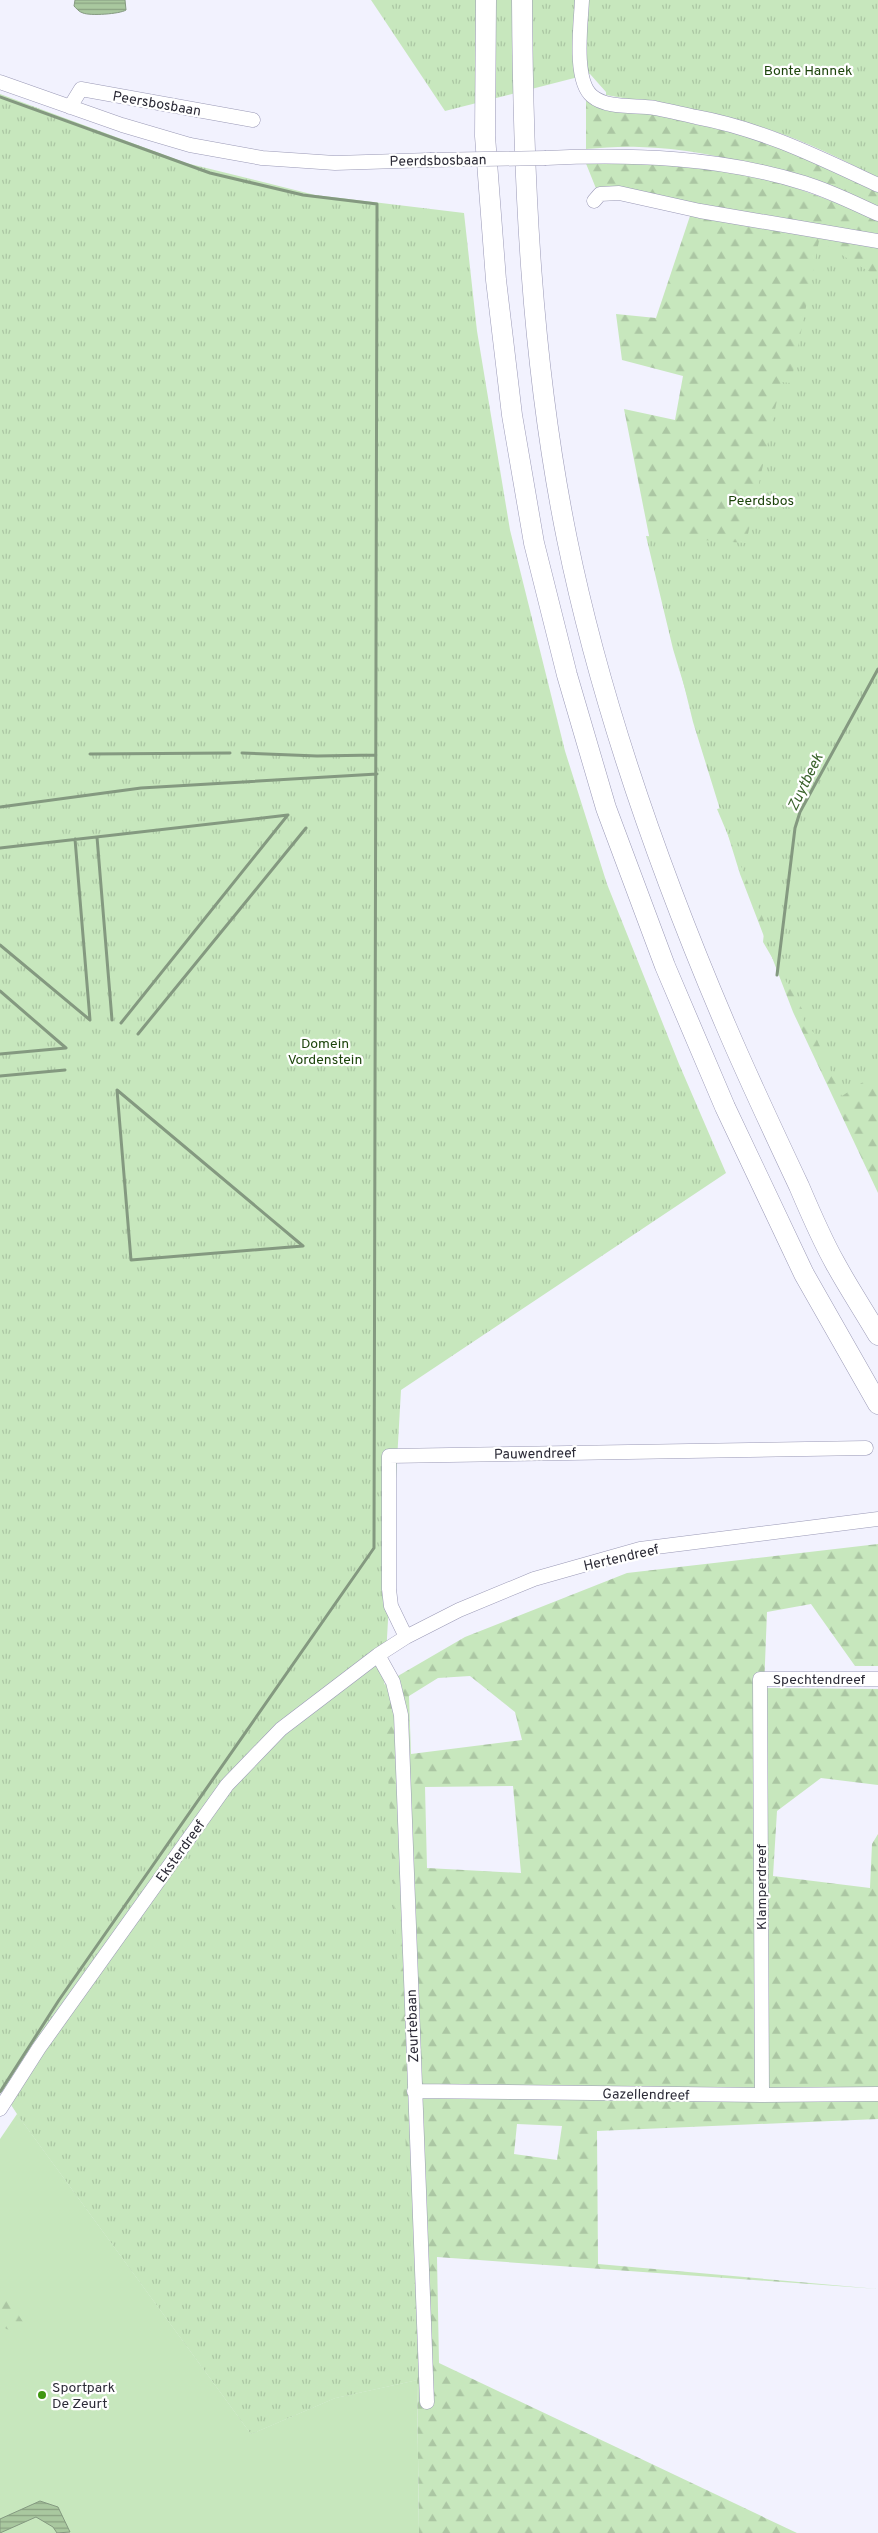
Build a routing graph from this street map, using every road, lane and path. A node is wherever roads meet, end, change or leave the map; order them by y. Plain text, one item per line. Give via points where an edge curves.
1 (486, 0) edge
2 (522, 0) edge
3 (582, 0) edge
4 (0, 82) edge
5 (70, 107) junction
6 (253, 120) dead end
7 (878, 185) edge
8 (594, 201) dead end
9 (878, 214) edge
10 (878, 241) edge
11 (878, 1335) edge
12 (878, 1404) edge
13 (866, 1448) dead end
14 (878, 1519) edge
15 (406, 1637) junction
16 (378, 1656) junction
17 (760, 1679) joint
18 (878, 1679) edge
19 (414, 2091) junction
20 (878, 2094) edge
21 (762, 2095) junction
22 (0, 2109) edge
23 (426, 2402) dead end

1 - 12 highway via 485,136 506,367 534,543 567,675 606,808 665,966 725,1107 804,1274
2 - 11 highway via 523,135 531,278 546,411 567,539 597,665 639,801 698,960 754,1091 833,1260
3 - 7 street via 580,57 583,83 592,96 609,104 655,108 744,128 807,150
4 - 5 street, Peerdsbosbaan
5 - 6 street, Peersbosbaan via 80,89
5 - 9 street, Peerdsbosbaan, bridge via 190,146 262,158 335,163 640,156 726,164 806,184
8 - 10 street via 600,194 619,193 700,211
13 - 15 street, Pauwendreef via 389,1456 389,1589 391,1606
14 - 15 street, Hertendreef via 640,1550 534,1579 459,1610
15 - 16 street, Eksterdreef
16 - 19 street, Zeurtebaan via 393,1682 401,1715
16 - 22 street, Eksterdreef via 281,1729 228,1785 39,2048
17 - 18 street, Spechtendreef
17 - 21 street, Klamperdreef
19 - 21 street, Gazellendreef
19 - 23 street, Zeurtebaan
20 - 21 street, Gazellendreef

